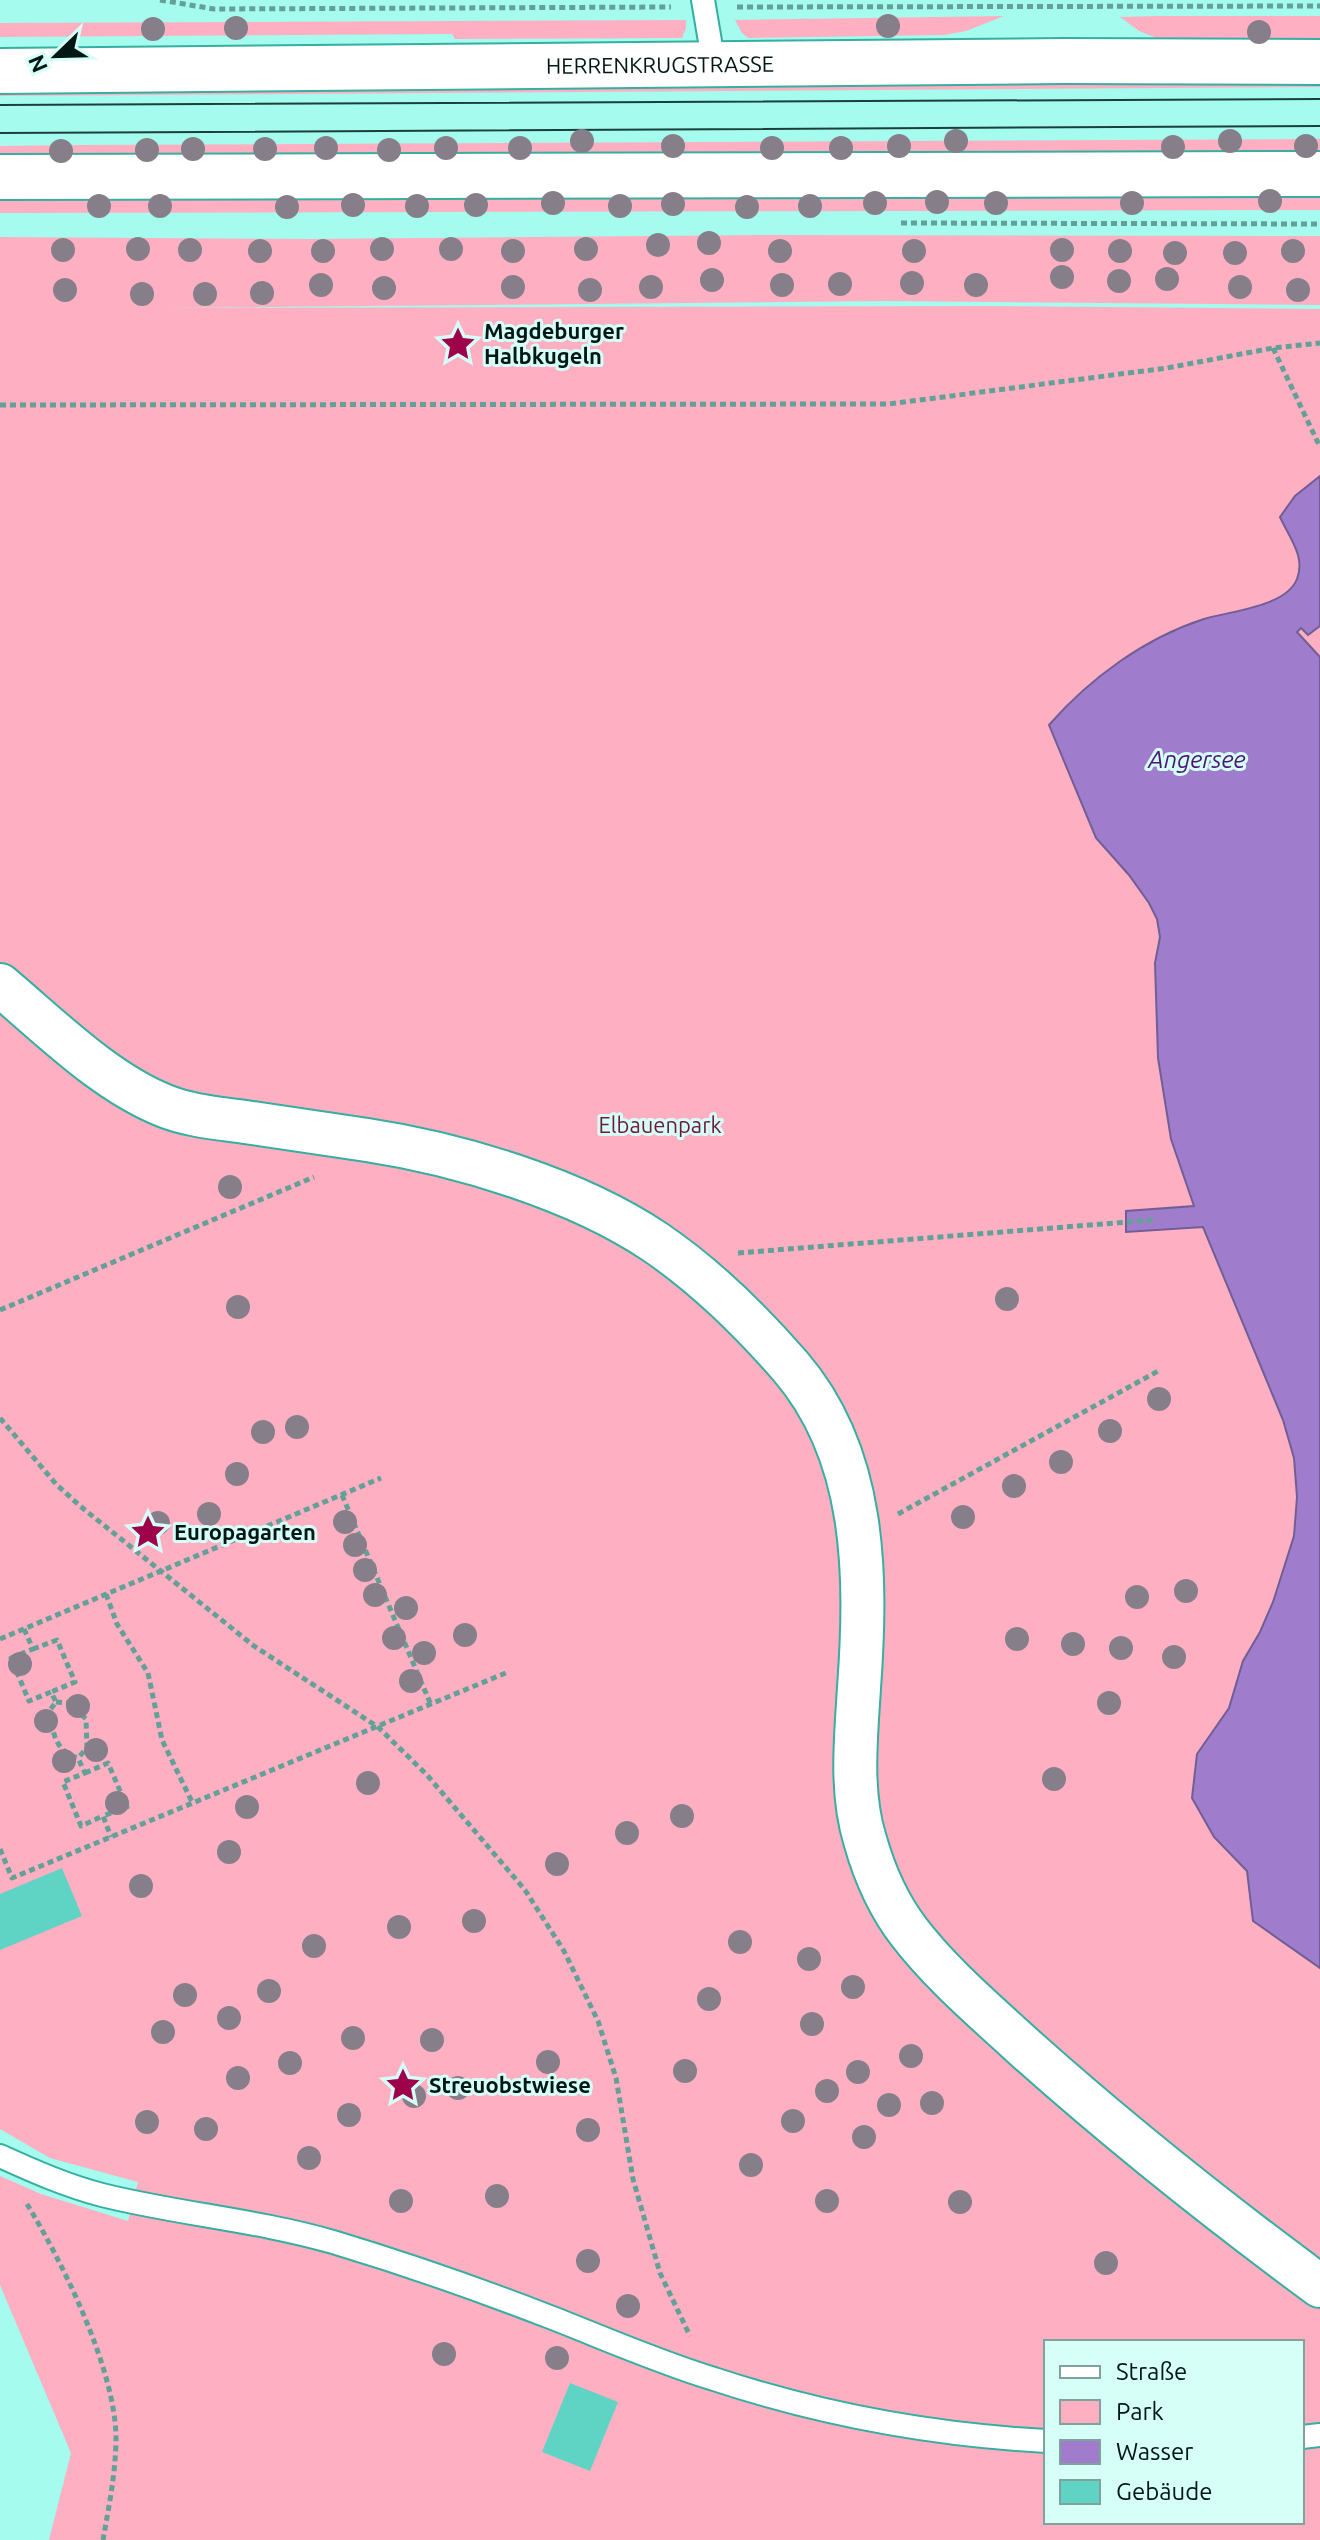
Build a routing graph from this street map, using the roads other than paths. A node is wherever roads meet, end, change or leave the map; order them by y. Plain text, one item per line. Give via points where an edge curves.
1 (703, 0) edge
2 (1320, 62) edge
3 (714, 65) junction
4 (0, 71) edge
5 (1320, 174) edge
6 (0, 177) edge
7 (0, 985) edge
8 (0, 2156) edge
9 (1320, 2286) edge
10 (1044, 2441) edge

1 - 3 lane
2 - 3 street, HERRENKRUGSTRASSE
3 - 4 street, HERRENKRUGSTRASSE
5 - 6 street
7 - 9 street via 118,1081 161,1105 457,1159 604,1213 677,1258 755,1329 816,1401 835,1438 854,1497 862,1599 858,1813 872,1863 897,1915 934,1960 1066,2085
8 - 10 lane via 64,2183 133,2202 260,2224 395,2261 713,2379 773,2396 938,2430

